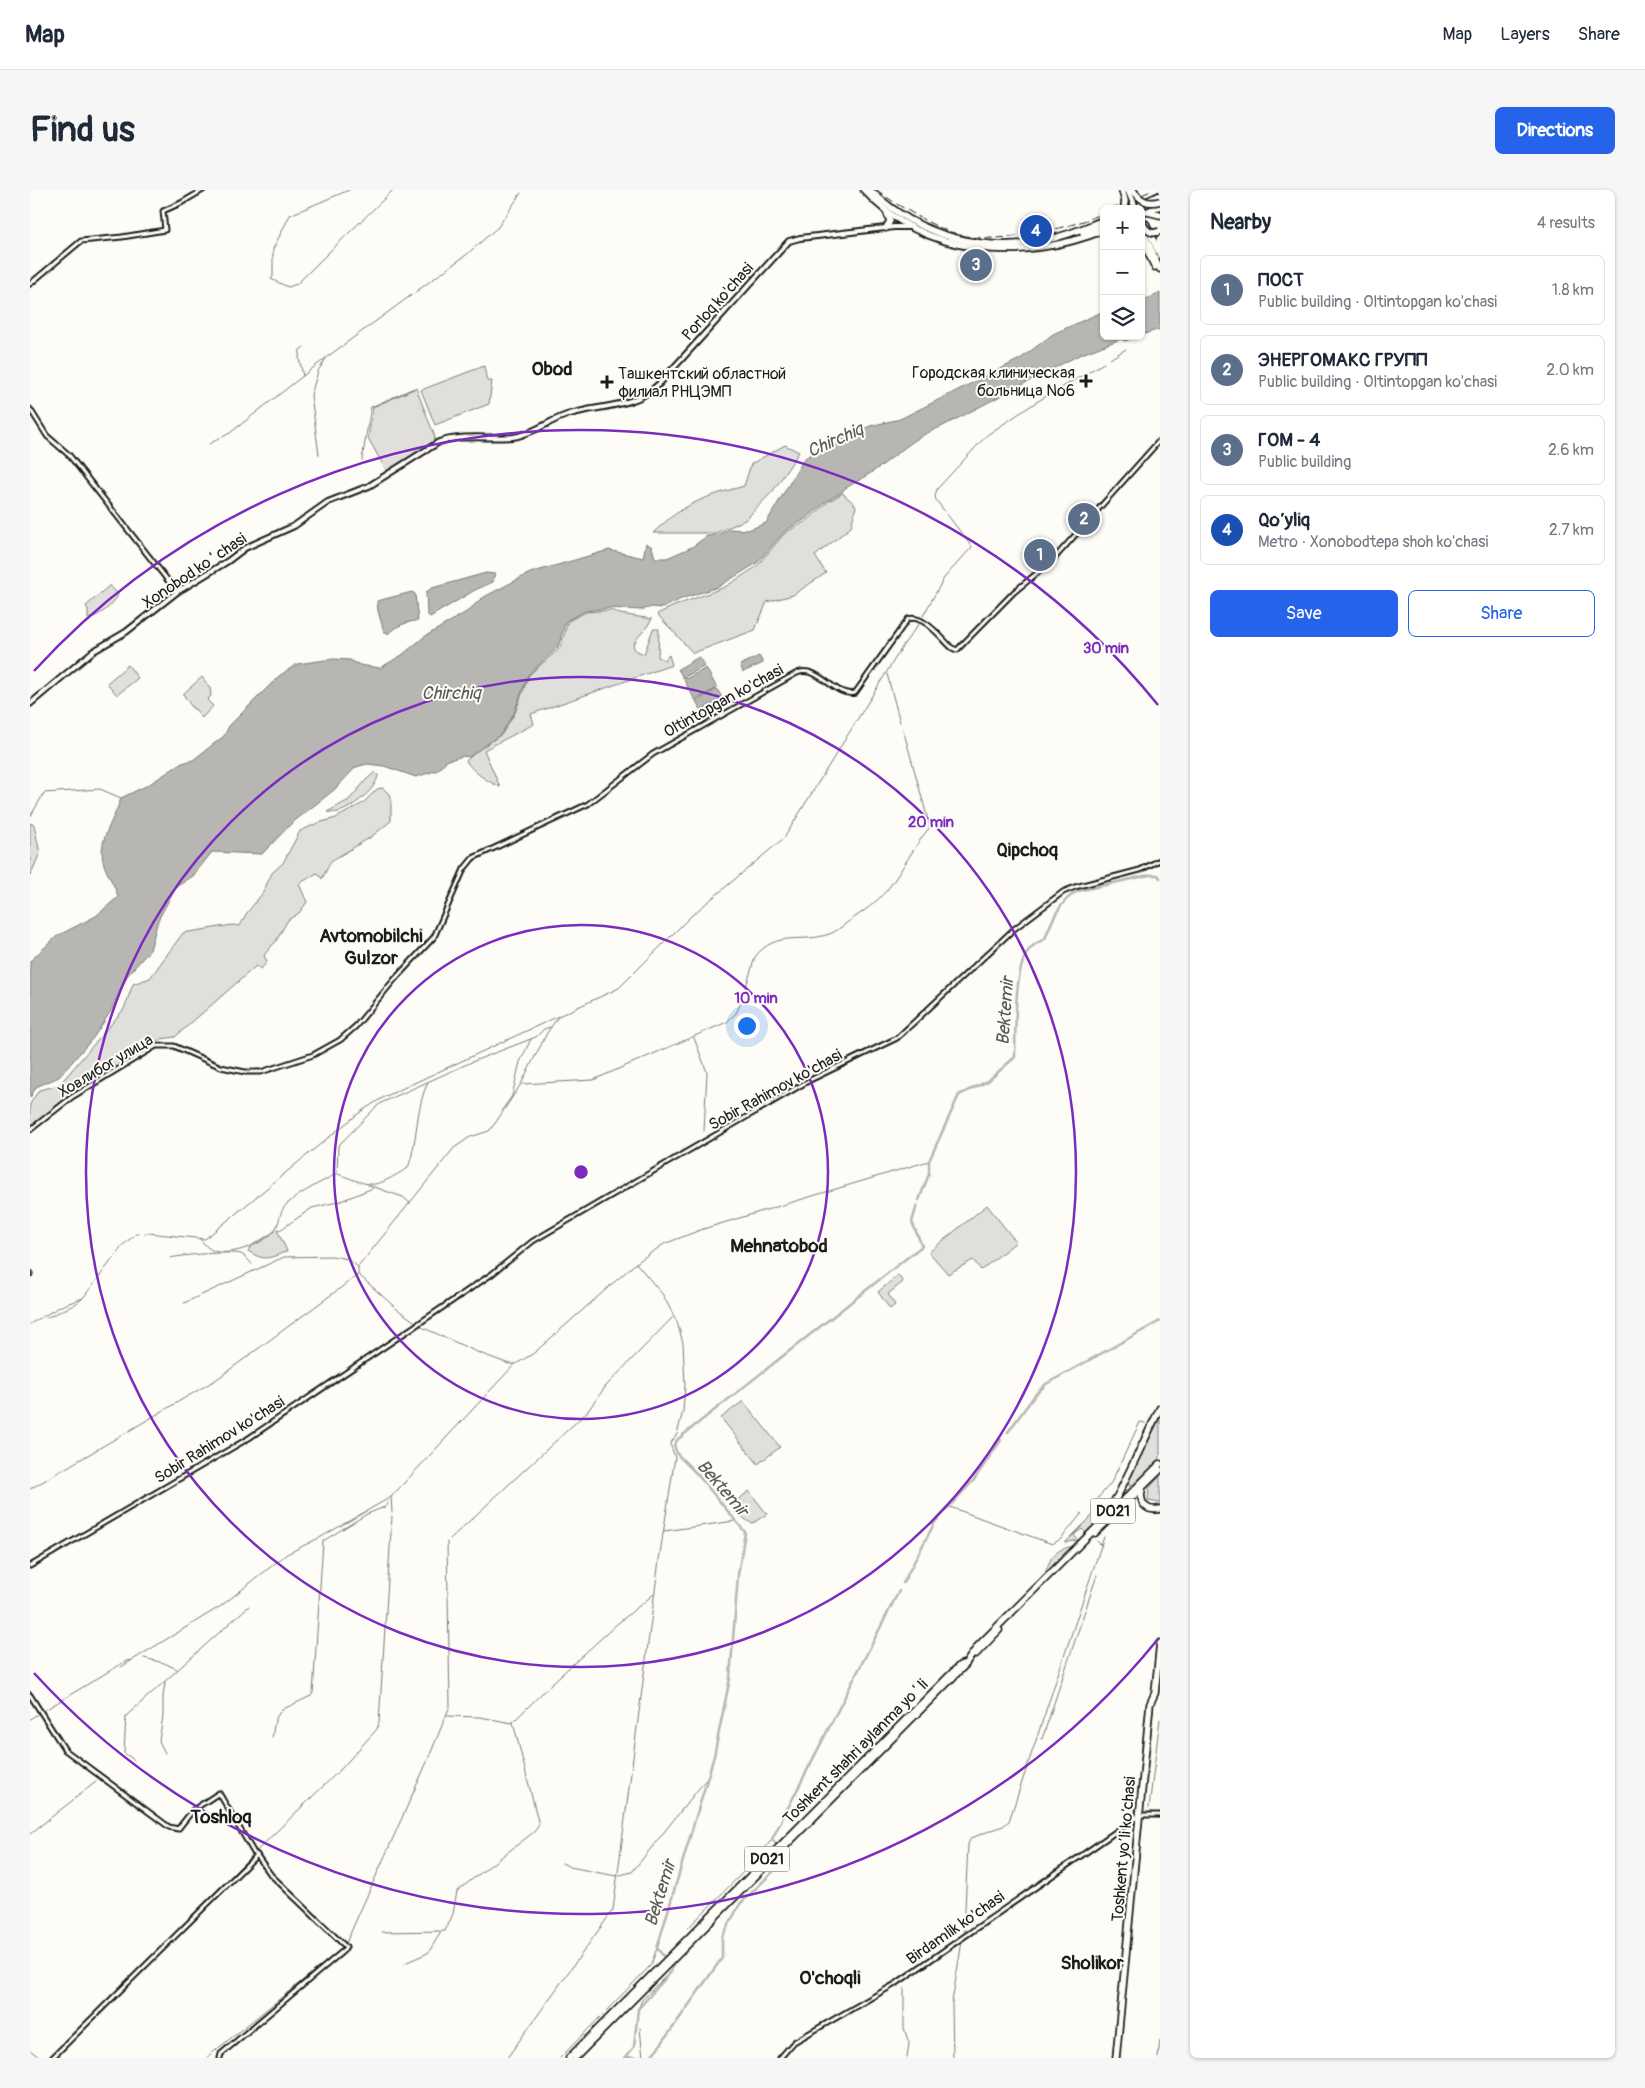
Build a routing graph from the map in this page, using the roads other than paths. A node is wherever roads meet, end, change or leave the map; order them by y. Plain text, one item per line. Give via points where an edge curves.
1 (203, 190) edge
2 (864, 190) edge
3 (870, 190) edge
4 (1125, 190) edge
5 (1133, 190) edge
6 (1160, 195) edge
7 (1160, 201) edge
8 (1125, 205) edge
9 (1135, 205) edge
10 (1145, 205) edge
11 (1160, 206) edge
12 (1145, 209) edge
13 (886, 211) junction
14 (1145, 211) edge
15 (1159, 214) edge
16 (906, 220) junction
17 (1100, 222) edge
18 (1100, 226) edge
19 (894, 227) junction
20 (886, 228) junction
21 (914, 228) junction
22 (1145, 228) edge
23 (1145, 231) edge
24 (1160, 231) edge
25 (1100, 232) edge
26 (1160, 237) edge
27 (1145, 242) edge
28 (1030, 243) junction
29 (1156, 255) edge
30 (1160, 264) edge
31 (1160, 271) edge
32 (30, 284) edge
33 (30, 409) edge
34 (550, 424) joint
35 (1160, 440) edge
36 (177, 592) junction
37 (30, 704) edge
38 (1160, 860) edge
39 (313, 1055) joint
40 (30, 1130) edge
41 (1160, 1408) edge
42 (1160, 1464) edge
43 (1160, 1470) edge
44 (1142, 1488) junction
45 (1160, 1509) edge
46 (1101, 1526) junction
47 (30, 1566) edge
48 (1160, 1644) edge
49 (966, 1663) junction
50 (1160, 1671) edge
51 (30, 1695) edge
52 (1142, 1814) junction
53 (1160, 1815) edge
54 (256, 1854) junction
55 (775, 1854) junction
56 (52, 2058) edge
57 (220, 2058) edge
58 (569, 2058) edge
59 (575, 2058) edge
60 (780, 2058) edge
61 (1118, 2058) edge

1 - 32 street via 163,211 165,230 80,241
2 - 13 highway
3 - 16 highway
4 - 8 highway, bridge
4 - 9 highway, bridge
5 - 7 highway, bridge via 1146,202
6 - 10 highway
11 - 12 highway
13 - 16 highway
13 - 20 highway via 890,221
14 - 15 highway
16 - 19 main road
16 - 21 highway
16 - 28 highway via 969,242 997,245
17 - 28 highway
18 - 28 highway via 1063,239
19 - 20 main road, Porloq ko'chasi
19 - 21 main road, Porloq ko'chasi
20 - 34 main road, Porloq ko'chasi via 789,241 649,393 630,402 570,414
21 - 25 highway via 961,245 999,250 1042,247
22 - 24 highway, bridge via 1151,233
23 - 29 highway
26 - 29 highway
27 - 29 highway
29 - 30 highway
29 - 31 highway
33 - 36 street via 47,436 69,454
34 - 36 main road, Xonobod koʻchasi via 517,436 440,442 373,484 328,502 294,526 248,546
35 - 39 street, Oltintopgan ko'chasi via 1052,561 1014,592 957,650 922,620 908,619 856,693 848,693 809,672 801,672 653,754 588,804 473,858 464,868 429,945 394,980 356,1026 340,1040
36 - 37 main road, Xonobod koʻchasi via 126,632 88,655
38 - 47 street, Sobir Rahimov ko'chasi via 1140,870 1064,892 1017,926 897,1038 810,1080 533,1241 492,1274 249,1438
39 - 40 street, Ховлибог улица via 261,1072 245,1072 222,1067 174,1046 156,1046 72,1097
41 - 46 highway
42 - 46 highway, Toshkent shahri aylanma yoʻli / D021
43 - 44 highway, Toshkent shahri aylanma yoʻli / D021
44 - 45 highway via 1140,1500 1144,1506 1151,1510
44 - 46 highway, Toshkent shahri aylanma yoʻli / D021
46 - 49 highway, Toshkent shahri aylanma yoʻli / D021
46 - 49 highway, Toshkent shahri aylanma yoʻli / D021 via 1090,1533 978,1646
48 - 52 highway, Toshkent yo‘li ko‘chasi via 1155,1693 1150,1704
49 - 55 highway, Toshkent shahri aylanma yoʻli / D021 via 960,1665
50 - 52 highway, Toshkent yo‘li ko‘chasi via 1158,1694 1153,1704
51 - 54 street via 65,1750 169,1827 179,1829 194,1810 219,1793
52 - 53 street
52 - 60 street, Birdamlik ko'chasi via 897,1983 794,2042
52 - 61 highway, Toshkent yo‘li ko‘chasi
54 - 56 street
54 - 57 street via 271,1875 346,1946
55 - 58 highway, Toshkent shahri aylanma yoʻli / D021
55 - 59 highway, Toshkent shahri aylanma yoʻli / D021

